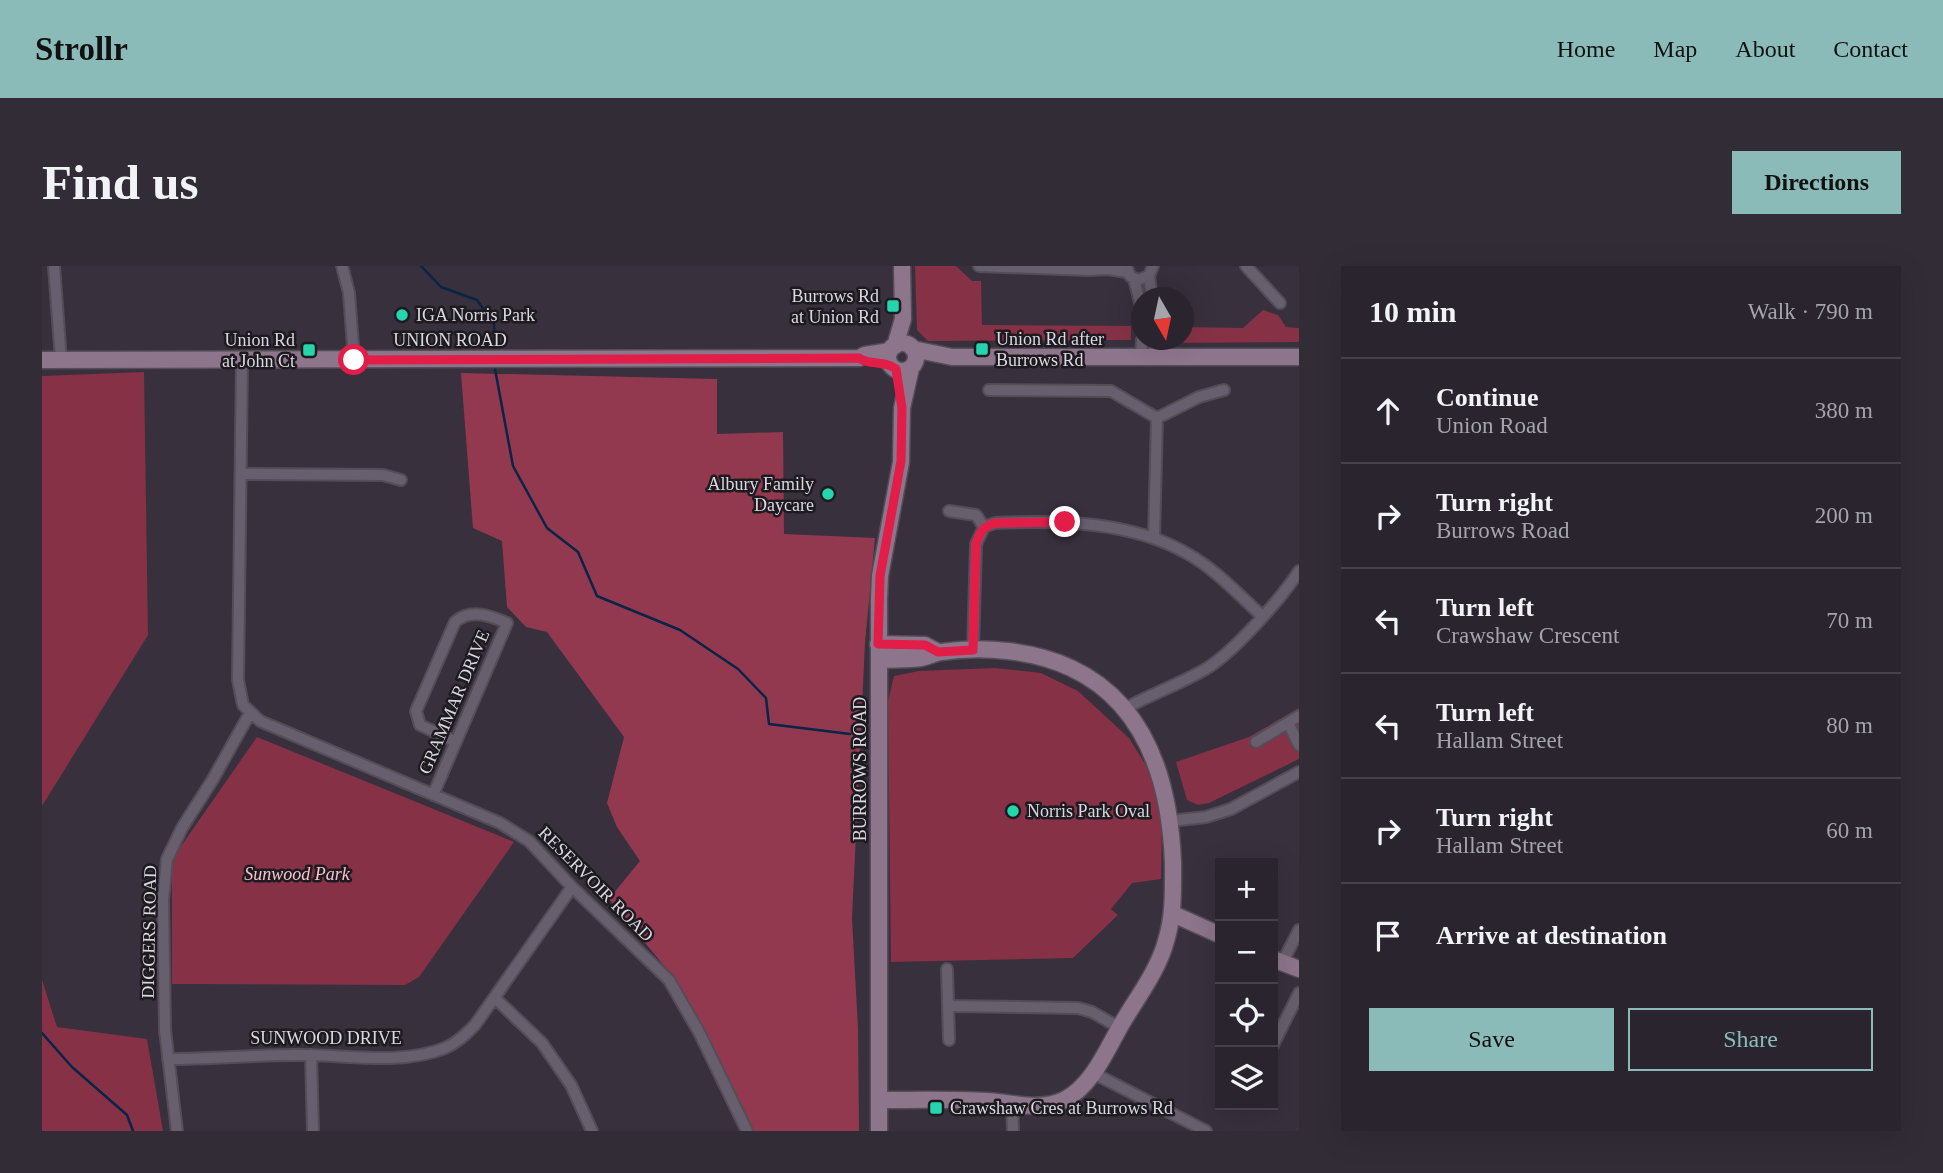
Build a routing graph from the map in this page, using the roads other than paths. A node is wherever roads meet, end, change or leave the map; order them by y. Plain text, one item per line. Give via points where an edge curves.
1 (54, 266) edge
2 (342, 266) edge
3 (902, 266) edge
4 (979, 266) edge
5 (1165, 266) edge
6 (1246, 266) edge
7 (1112, 267) edge
8 (1152, 270) edge
9 (1129, 272) edge
10 (1280, 303) dead end
11 (1145, 350) edge
12 (1151, 350) edge
13 (902, 357) junction
14 (1299, 357) edge
15 (1147, 358) junction
16 (42, 360) edge
17 (61, 360) junction
18 (242, 360) junction
19 (354, 360) junction
20 (989, 390) dead end
21 (1224, 390) dead end
22 (1157, 418) junction
23 (241, 474) junction
24 (401, 480) dead end
25 (949, 511) dead end
26 (984, 527) junction
27 (1154, 538) junction
28 (1299, 571) edge
29 (1262, 616) junction
30 (973, 650) junction
31 (878, 652) junction
32 (1126, 708) junction
33 (250, 713) junction
34 (1299, 716) edge
35 (1288, 723) junction
36 (456, 742) junction
37 (1256, 743) dead end
38 (1299, 745) edge
39 (1299, 772) edge
40 (433, 795) junction
41 (1170, 821) junction
42 (572, 887) junction
43 (1173, 914) junction
44 (1299, 930) edge
45 (1215, 933) edge
46 (1278, 961) edge
47 (947, 969) dead end
48 (1299, 969) edge
49 (1299, 993) edge
50 (495, 998) junction
51 (948, 1006) junction
52 (1120, 1028) junction
53 (1278, 1035) edge
54 (949, 1040) dead end
55 (311, 1055) junction
56 (168, 1059) junction
57 (1093, 1073) junction
58 (880, 1100) junction
59 (1012, 1104) junction
60 (177, 1131) edge
61 (313, 1131) edge
62 (592, 1131) edge
63 (747, 1131) edge
64 (879, 1131) edge
65 (1013, 1131) edge
66 (1206, 1131) edge

1 - 17 street
2 - 19 street via 349,293
3 - 13 main road, BURROWS ROAD
4 - 7 street
5 - 8 street
6 - 10 street
7 - 9 street
8 - 9 street via 1142,280
11 - 15 street
12 - 15 street
13 - 15 main road, UNION ROAD
13 - 19 main road, UNION ROAD via 865,363 859,358
13 - 31 main road, BURROWS ROAD via 901,461 880,576
14 - 15 main road, UNION ROAD
16 - 17 main road, UNION ROAD
17 - 18 main road, UNION ROAD
18 - 19 main road, UNION ROAD
18 - 23 street
20 - 22 street via 1111,391
21 - 22 street
22 - 27 street
23 - 24 street via 383,475
23 - 33 street via 239,680 243,705
25 - 26 street via 976,515
26 - 27 street via 1065,522
26 - 30 street via 976,544
27 - 29 street via 1189,554
28 - 29 street
29 - 32 street via 1210,666
30 - 31 main road via 938,652 925,645
30 - 32 main road via 1053,661 1089,678
31 - 58 main road, BURROWS ROAD
32 - 41 main road via 1160,772
33 - 40 street, RESERVOIR ROAD
33 - 56 street, DIGGERS ROAD via 167,859 163,900
34 - 35 street
35 - 37 street
35 - 38 street
36 - 36 street, GRAMMAR DRIVE via 420,725 416,711 455,622 487,614 508,623
36 - 40 street, GRAMMAR DRIVE
39 - 41 street via 1231,809
40 - 42 street, RESERVOIR ROAD via 500,823 529,841
41 - 43 main road
42 - 50 street, SUNWOOD DRIVE
42 - 63 street, RESERVOIR ROAD via 669,980
43 - 45 main road
43 - 52 main road via 1165,945
44 - 46 street
46 - 48 main road
47 - 51 street
49 - 53 street
50 - 55 street, SUNWOOD DRIVE via 475,1025 446,1048 401,1056
50 - 62 street via 541,1043 571,1085
51 - 52 street via 1078,1008
51 - 54 street
52 - 57 main road
55 - 56 street, SUNWOOD DRIVE
55 - 61 street
56 - 60 street, DIGGERS ROAD
57 - 59 main road via 1063,1100 1038,1106
57 - 66 street
58 - 59 main road
58 - 64 main road, BURROWS ROAD
59 - 65 street

